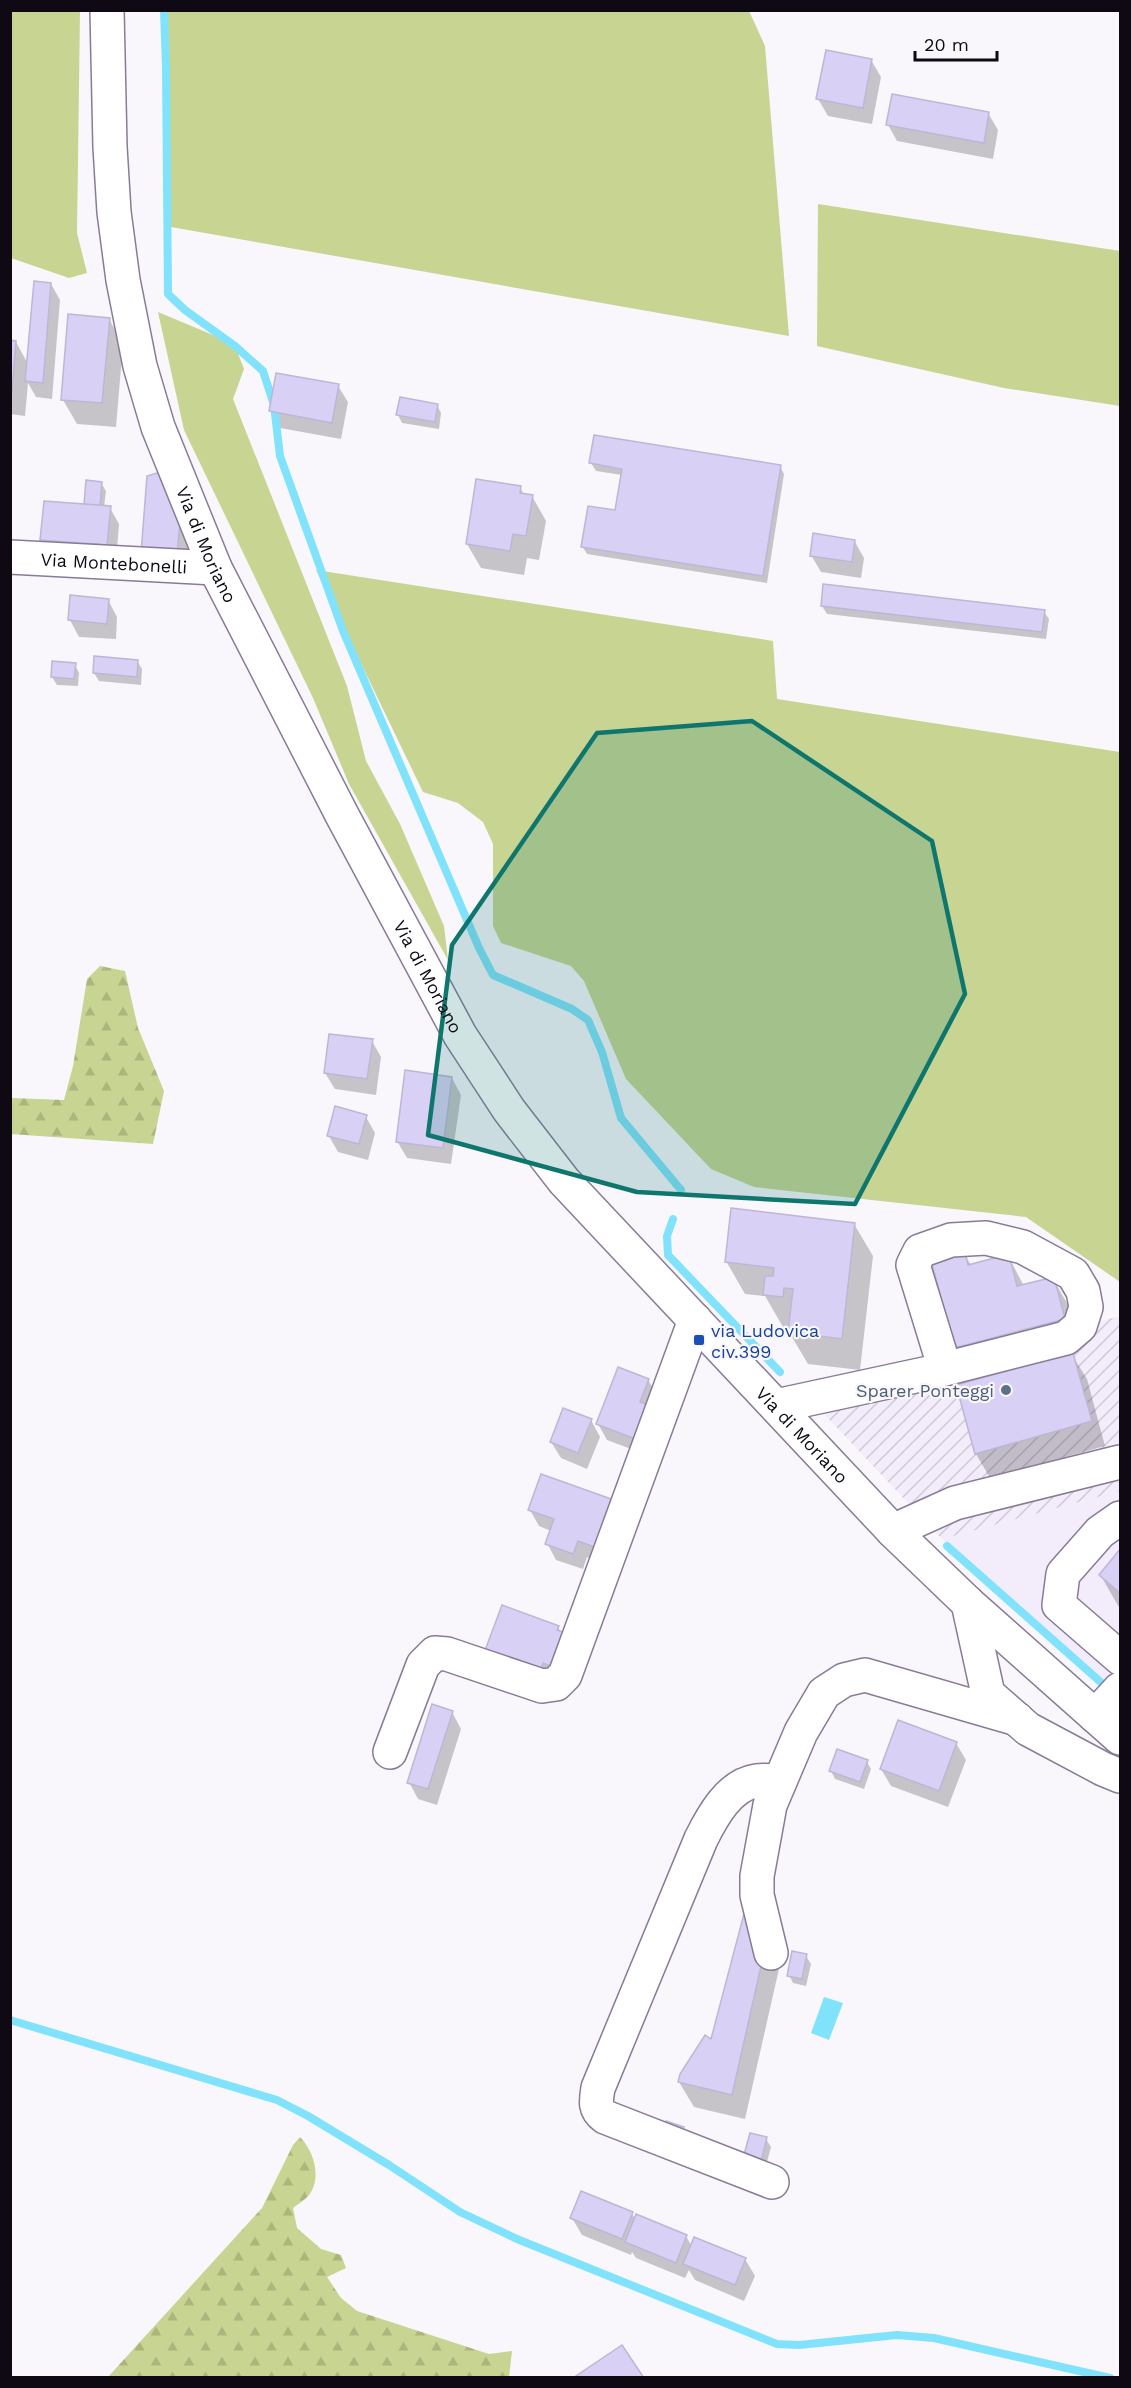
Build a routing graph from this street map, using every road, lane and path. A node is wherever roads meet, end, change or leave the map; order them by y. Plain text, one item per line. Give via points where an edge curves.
1 (107, 10) edge
2 (10, 557) edge
3 (215, 568) junction
4 (695, 1320) junction
5 (945, 1369) junction
6 (776, 1406) junction
7 (1120, 1462) edge
8 (1120, 1518) edge
9 (894, 1532) junction
10 (968, 1603) junction
11 (1120, 1658) edge
12 (1120, 1689) edge
13 (1095, 1716) junction
14 (1017, 1719) junction
15 (1120, 1738) edge
16 (390, 1752) dead end
17 (1120, 1776) edge
18 (780, 1781) junction
19 (771, 1953) dead end
20 (772, 2182) dead end

1 - 3 main road, Via di Moriano via 110,147 123,280 140,366 158,427
2 - 3 main road, Via Montebonelli
3 - 4 main road, Via di Moriano via 460,1035 484,1073 564,1181
4 - 6 main road, Via di Moriano
4 - 16 main road via 565,1675 556,1684 542,1686 435,1653 423,1665
5 - 5 main road via 1066,1338 1080,1326 1086,1307 1083,1291 1073,1274 1023,1247 986,1238 951,1240 920,1251 913,1264
5 - 6 main road
6 - 9 main road, Via di Moriano
7 - 9 main road via 955,1503
8 - 11 main road via 1100,1532 1063,1574 1059,1605
9 - 10 main road, Via di Moriano
10 - 13 main road, Via di Moriano
10 - 14 main road via 988,1694
12 - 13 main road
13 - 15 main road, Via di Moriano
14 - 17 main road via 1028,1729
14 - 18 main road via 865,1675 844,1680 824,1693 801,1732
18 - 19 main road via 770,1805 757,1876 757,1896
18 - 20 main road via 753,1781 732,1793 712,1816 598,2088 595,2104 605,2117

